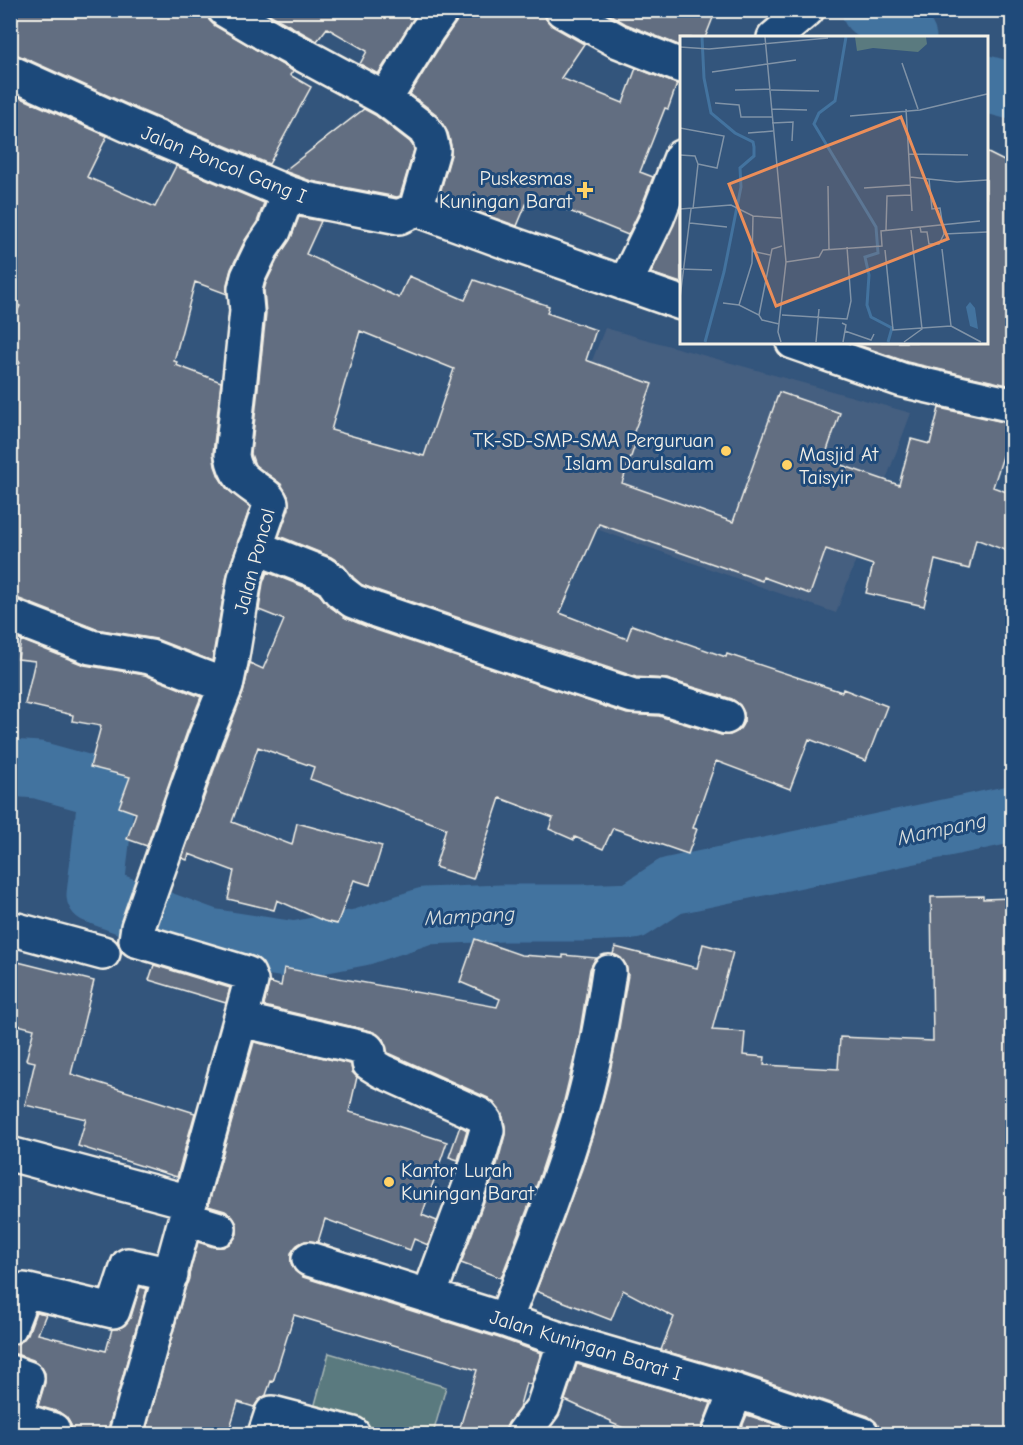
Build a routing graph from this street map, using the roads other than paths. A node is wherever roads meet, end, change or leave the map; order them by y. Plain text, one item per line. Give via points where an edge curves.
1 (225, 10) edge
2 (442, 10) edge
3 (562, 10) edge
4 (806, 11) edge
5 (776, 36) edge
6 (680, 66) edge
7 (10, 72) edge
8 (385, 99) junction
9 (680, 160) edge
10 (288, 193) junction
11 (416, 210) junction
12 (625, 284) junction
13 (680, 303) edge
14 (799, 344) edge
15 (1012, 405) edge
16 (255, 548) junction
17 (10, 616) edge
18 (226, 686) junction
19 (726, 717) dead end
20 (10, 928) edge
21 (103, 953) dead end
22 (609, 972) dead end
23 (240, 1020) junction
24 (10, 1154) edge
25 (181, 1209) junction
26 (219, 1229) dead end
27 (309, 1259) dead end
28 (171, 1275) junction
29 (429, 1296) junction
30 (505, 1320) junction
31 (10, 1327) edge
32 (565, 1341) junction
33 (10, 1372) edge
34 (736, 1391) junction
35 (59, 1433) edge
36 (126, 1434) edge
37 (266, 1434) edge
38 (353, 1434) edge
39 (523, 1434) edge
40 (719, 1434) edge
41 (862, 1434) edge

1 - 8 street
2 - 8 street
3 - 6 street via 618,41
4 - 5 street
7 - 10 street, Jalan Poncol Gang I
8 - 11 street via 430,138 433,150
9 - 12 street
10 - 11 street, Jalan Poncol Gang I via 399,217
10 - 16 street, Jalan Poncol via 245,289 247,311 232,455 239,476 271,503
11 - 12 street, Jalan Poncol Gang I
12 - 13 street, Jalan Poncol Gang I
14 - 15 street via 902,380
16 - 18 street, Jalan Poncol via 245,578
16 - 19 street via 321,573 353,601 376,610 622,693 662,697
17 - 18 street via 91,647 150,657
18 - 23 street, Jalan Poncol via 141,923 248,974 251,981
20 - 21 street
22 - 30 street via 581,1110
23 - 25 street
23 - 29 street via 367,1049 369,1063 382,1071 463,1106 485,1120 487,1130 473,1177
24 - 25 street
25 - 26 street
25 - 28 street
27 - 29 street, Jalan Kuningan Barat I
28 - 31 street via 128,1265 113,1311 24,1290
28 - 36 street
29 - 30 street, Jalan Kuningan Barat I
30 - 32 street, Jalan Kuningan Barat I
32 - 34 street, Jalan Kuningan Barat I
32 - 39 street via 543,1407
33 - 35 street via 27,1378 15,1418
34 - 40 street
34 - 41 street, Jalan Kuningan Barat I
37 - 38 street via 272,1413

